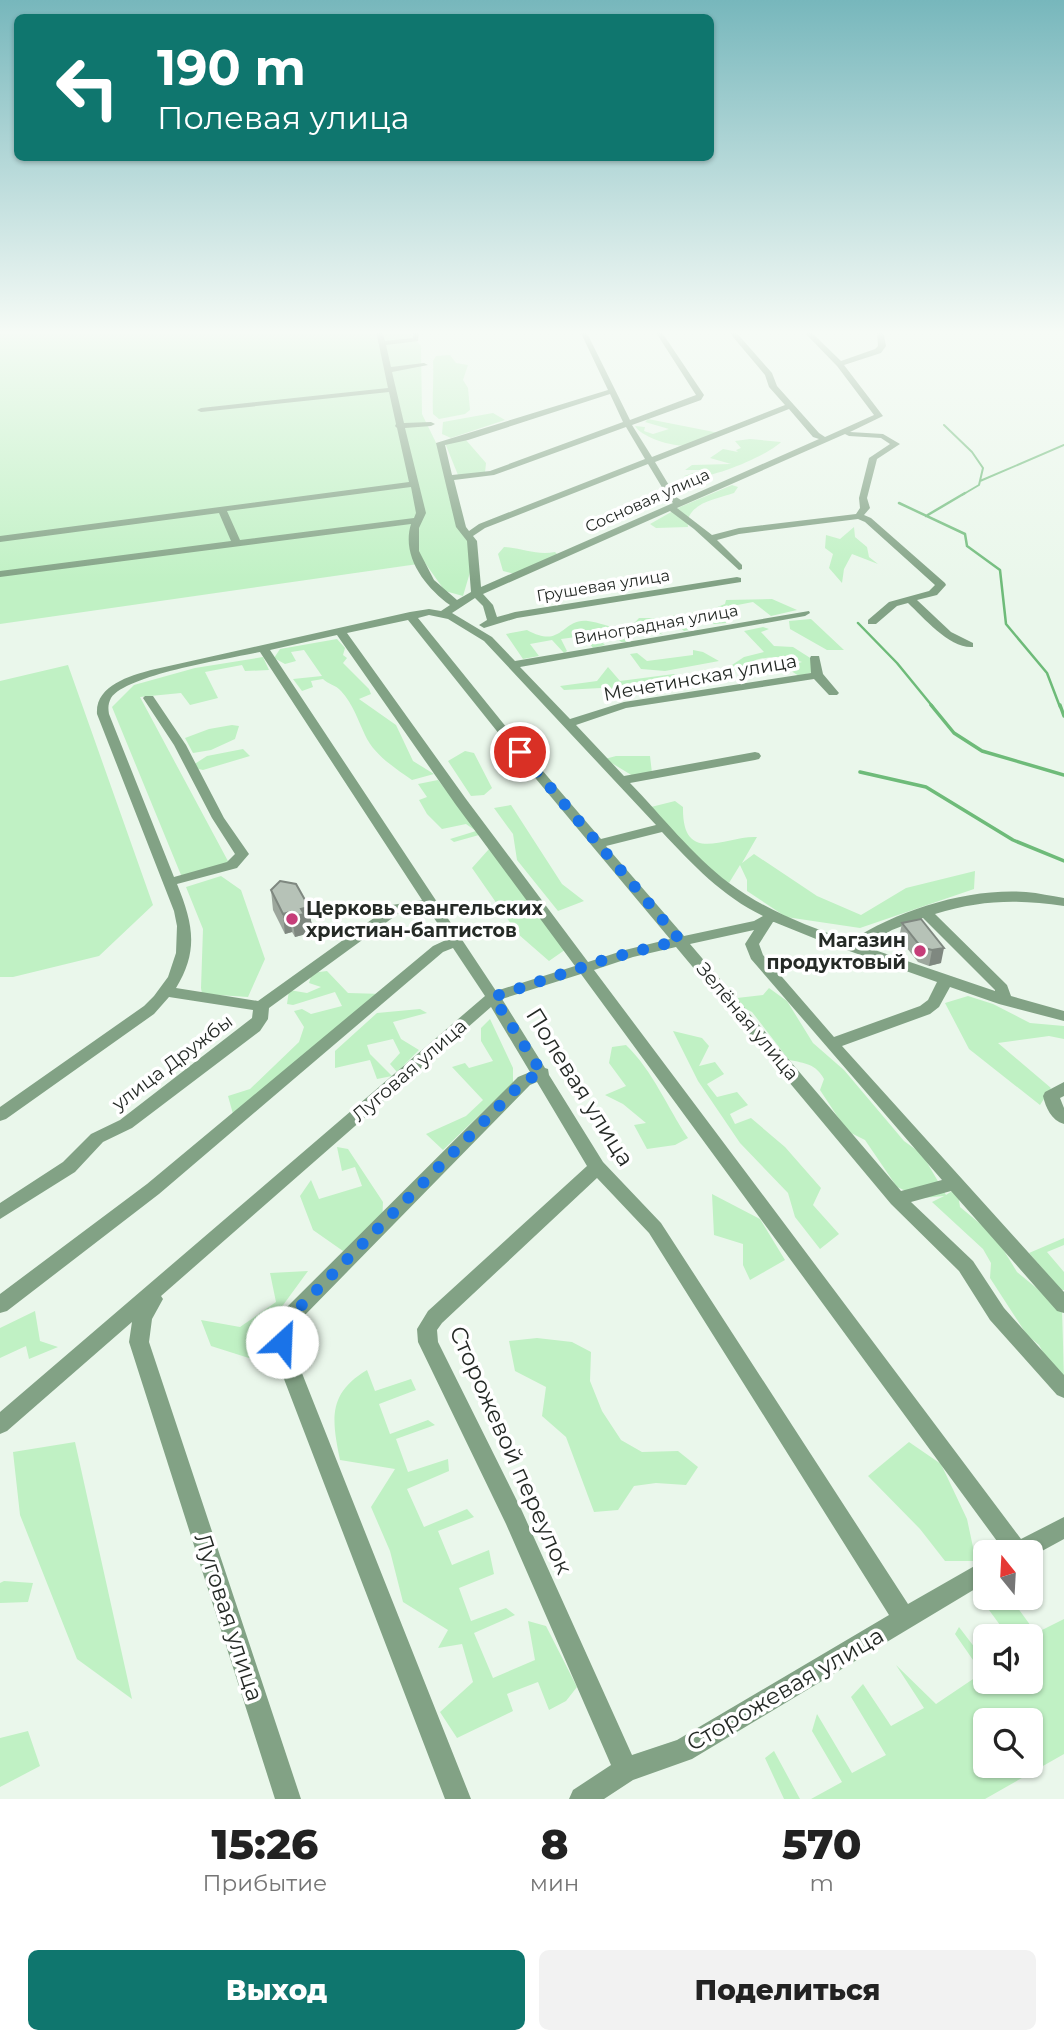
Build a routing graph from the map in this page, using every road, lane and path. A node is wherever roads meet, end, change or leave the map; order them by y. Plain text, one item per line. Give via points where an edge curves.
1 (397, 415) edge
2 (533, 415) edge
3 (624, 415) edge
4 (652, 415) edge
5 (768, 415) edge
6 (798, 415) edge
7 (878, 415) edge
8 (431, 424) dead end
9 (628, 424) junction
10 (399, 426) junction
11 (841, 433) junction
12 (826, 440) junction
13 (651, 462) junction
14 (450, 478) junction
15 (415, 489) junction
16 (680, 503) junction
17 (669, 507) junction
18 (222, 510) junction
19 (859, 516) junction
20 (417, 520) junction
21 (469, 535) junction
22 (0, 539) edge
23 (709, 540) junction
24 (236, 542) junction
25 (739, 567) dead end
26 (0, 574) edge
27 (737, 580) dead end
28 (477, 593) junction
29 (911, 600) junction
30 (456, 604) junction
31 (805, 613) dead end
32 (443, 614) junction
33 (410, 615) junction
34 (493, 622) junction
35 (872, 622) dead end
36 (475, 629) junction
37 (339, 630) junction
38 (969, 645) dead end
39 (263, 648) junction
40 (814, 658) dead end
41 (513, 665) junction
42 (817, 675) junction
43 (833, 693) dead end
44 (149, 698) dead end
45 (568, 723) junction
46 (755, 756) dead end
47 (621, 781) junction
48 (664, 827) junction
49 (598, 844) junction
50 (171, 883) junction
51 (1064, 902) edge
52 (431, 905) junction
53 (927, 914) junction
54 (770, 919) junction
55 (680, 940) junction
56 (457, 942) junction
57 (851, 947) junction
58 (584, 967) junction
59 (945, 981) junction
60 (168, 992) junction
61 (493, 997) junction
62 (1004, 1000) junction
63 (261, 1006) junction
64 (1064, 1016) edge
65 (831, 1044) junction
66 (542, 1073) junction
67 (1064, 1088) edge
68 (0, 1115) edge
69 (1064, 1118) edge
70 (597, 1167) junction
71 (955, 1183) junction
72 (897, 1199) junction
73 (0, 1212) edge
74 (168, 1281) junction
75 (0, 1304) edge
76 (1064, 1305) edge
77 (115, 1327) junction
78 (139, 1342) junction
79 (1064, 1389) edge
80 (0, 1425) edge
81 (1064, 1527) edge
82 (1009, 1540) edge
83 (1040, 1540) edge
84 (973, 1579) edge
85 (904, 1619) junction
86 (626, 1770) junction
87 (288, 1799) edge
88 (458, 1799) edge
89 (582, 1799) edge

1 - 10 street
2 - 14 street via 440,443
3 - 9 street
4 - 9 street
5 - 13 street
6 - 12 street
7 - 11 street, Сосновая улица
8 - 10 street
9 - 13 street
9 - 14 street via 491,473
10 - 15 street
11 - 12 street, Сосновая улица
11 - 19 street via 883,436 896,444 873,458 863,498 865,508
12 - 16 street, Сосновая улица
13 - 16 street
13 - 21 street via 482,526
14 - 21 street via 461,527
15 - 18 street via 387,488
15 - 20 street via 421,513
16 - 17 street, Сосновая улица
17 - 23 street via 692,519
17 - 28 street, Сосновая улица
18 - 22 street
18 - 24 street
19 - 23 street via 739,531
19 - 29 street via 941,585 933,593
20 - 24 street
20 - 30 street via 418,561 436,590
21 - 28 street
23 - 25 street
24 - 26 street
27 - 34 street, Грушевая улица
28 - 30 street, Сосновая улица
28 - 34 street via 488,605
29 - 35 street via 893,604
29 - 38 street via 947,634
30 - 32 street, Сосновая улица
31 - 41 street, Виноградная улица
32 - 33 street
32 - 36 street
33 - 37 street
33 - 49 street, Зелёная улица
34 - 36 street, Грушевая улица
36 - 41 street
37 - 39 street
37 - 58 street
39 - 50 street via 143,676 104,699 103,714
39 - 52 street, Полевая улица
40 - 42 street
41 - 45 street
42 - 43 street, Мечетинская улица
42 - 45 street, Мечетинская улица via 624,705
44 - 50 street via 242,854 232,865
45 - 47 street
46 - 47 street
47 - 48 street
48 - 49 street
48 - 54 street via 718,883
49 - 55 street, Зелёная улица
50 - 60 street via 184,920 185,950 181,970
51 - 53 street via 1001,896
52 - 56 street, Полевая улица
52 - 63 street, улица Дружбы via 397,908
53 - 57 street via 875,931
53 - 62 street via 1002,988
54 - 55 street, Луговая улица
54 - 57 street
54 - 65 street via 752,949
55 - 58 street, Луговая улица
55 - 72 street, Зелёная улица
56 - 61 street, Полевая улица
56 - 75 street via 438,949 153,1189
57 - 59 street
58 - 61 street, Луговая улица
58 - 82 street
59 - 62 street
59 - 65 street via 925,1010
60 - 63 street
60 - 68 street
61 - 66 street, Полевая улица
61 - 74 street, Луговая улица
62 - 64 street
63 - 73 street, улица Дружбы via 254,1027 126,1124 97,1138 69,1167
65 - 71 street
66 - 70 street, Полевая улица
66 - 88 street via 524,1081 295,1312 283,1331 282,1342
67 - 69 street via 1051,1096
70 - 85 street, Полевая улица via 655,1228
70 - 86 street, Сторожевой переулок via 427,1329 428,1342 514,1518
71 - 72 street
71 - 76 street
72 - 79 street, Зелёная улица via 966,1266 997,1314
74 - 77 street, Луговая улица
74 - 78 street, Луговая улица via 142,1318
77 - 78 street
77 - 80 street, Луговая улица
78 - 87 street, Луговая улица
81 - 83 street
84 - 85 street, Сторожевая улица
85 - 86 street, Сторожевая улица via 683,1749
86 - 89 street, Сторожевая улица

